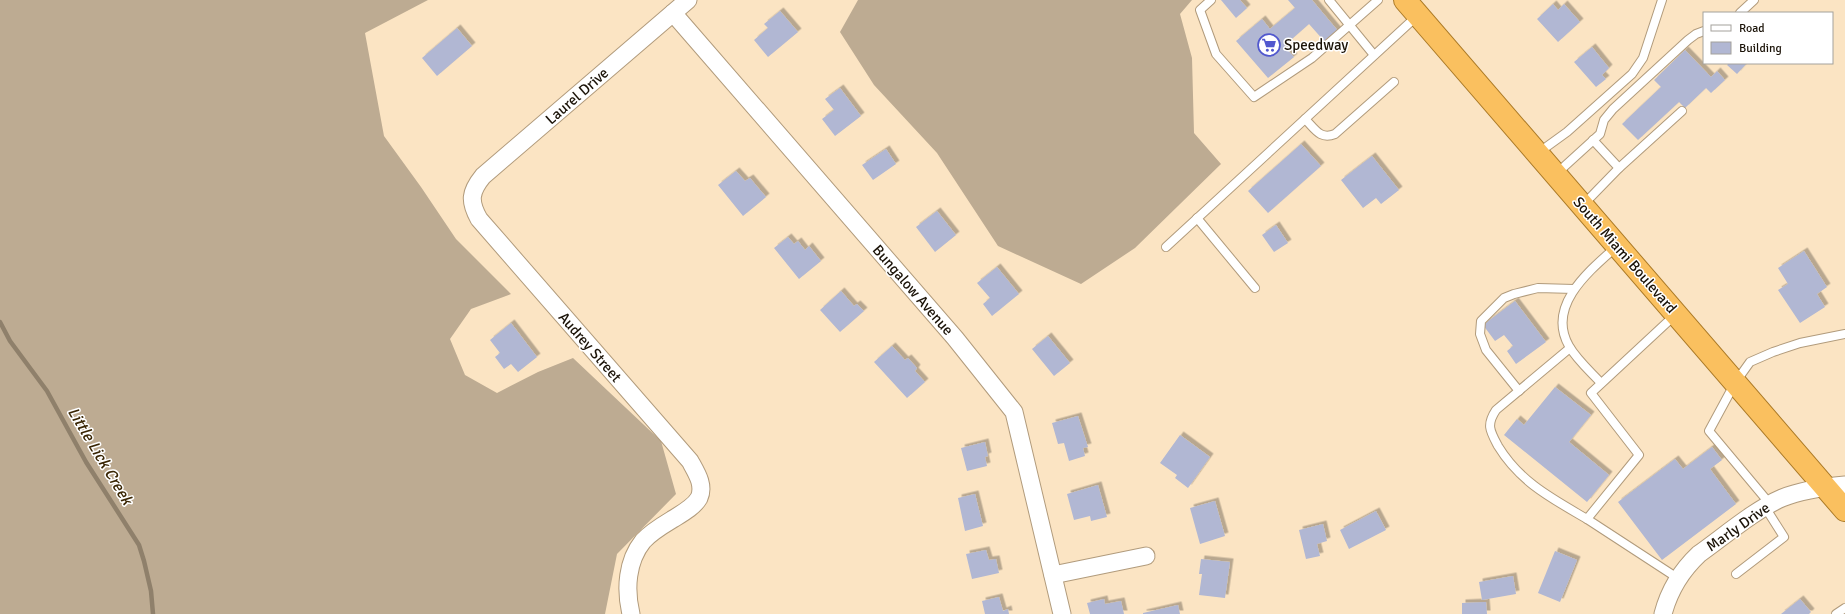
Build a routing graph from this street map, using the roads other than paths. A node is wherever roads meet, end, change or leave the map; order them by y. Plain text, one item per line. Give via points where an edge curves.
1 (688, 0) edge
2 (1210, 0) edge
3 (1329, 0) edge
4 (1378, 0) edge
5 (1662, 0) edge
6 (1754, 0) edge
7 (1411, 8) edge
8 (1741, 12) edge
9 (673, 13) junction
10 (1349, 25) junction
11 (1703, 30) edge
12 (1374, 55) junction
13 (1394, 82) dead end
14 (1682, 110) dead end
15 (1305, 119) junction
16 (1594, 140) junction
17 (1537, 154) junction
18 (1619, 168) junction
19 (1555, 174) junction
20 (472, 197) joint
21 (1582, 206) junction
22 (1197, 218) junction
23 (1618, 246) junction
24 (1166, 247) dead end
25 (1255, 288) dead end
26 (1574, 289) junction
27 (1676, 314) junction
28 (1845, 334) edge
29 (1570, 348) junction
30 (1601, 383) junction
31 (1735, 383) junction
32 (1519, 391) junction
33 (1835, 486) edge
34 (1768, 506) junction
35 (1845, 510) edge
36 (1586, 519) junction
37 (1146, 556) dead end
38 (1736, 574) dead end
39 (1053, 575) junction
40 (1679, 579) junction
41 (1845, 608) edge
42 (631, 614) edge
43 (1062, 614) edge
44 (1663, 614) edge
45 (1836, 614) edge

1 - 9 street, Laurel Drive
2 - 10 lane via 1200,10 1216,54 1254,97 1312,58
3 - 10 lane
4 - 10 lane
5 - 17 lane via 1643,58 1632,74 1572,128
6 - 8 lane
7 - 12 lane
7 - 17 highway, South Miami Boulevard
9 - 20 street, Laurel Drive via 483,176 475,186
9 - 39 street, Bungalow Avenue via 955,338 1014,412
10 - 12 lane
11 - 16 lane via 1688,40 1613,109
12 - 15 lane
13 - 15 lane via 1335,134 1328,137 1322,136
14 - 18 lane
15 - 22 lane
16 - 18 lane
16 - 19 lane
17 - 19 highway, South Miami Boulevard
18 - 21 lane
19 - 21 highway, South Miami Boulevard
20 - 42 street, Audrey Street via 479,219 690,461 700,480 698,499 692,506 644,540 633,556 628,587
21 - 23 highway, South Miami Boulevard
22 - 24 lane
22 - 25 lane
23 - 26 lane
23 - 27 highway, South Miami Boulevard
26 - 29 lane via 1566,306 1562,326
26 - 32 lane via 1538,288 1514,294 1504,298 1481,321 1480,334 1486,350
27 - 30 lane
27 - 31 highway, South Miami Boulevard
28 - 31 lane via 1800,343 1750,362
29 - 30 lane
29 - 32 lane
30 - 36 lane via 1591,393 1639,455
31 - 33 highway, South Miami Boulevard
31 - 34 lane via 1709,431
32 - 36 lane via 1491,417 1489,424 1492,435 1516,472
33 - 34 street, Marly Drive via 1783,498
33 - 35 highway, South Miami Boulevard
34 - 38 lane via 1784,537
34 - 40 street, Marly Drive via 1699,554
36 - 40 lane
37 - 39 street
39 - 43 street, Bungalow Avenue
40 - 44 street, Marly Drive
41 - 45 lane

